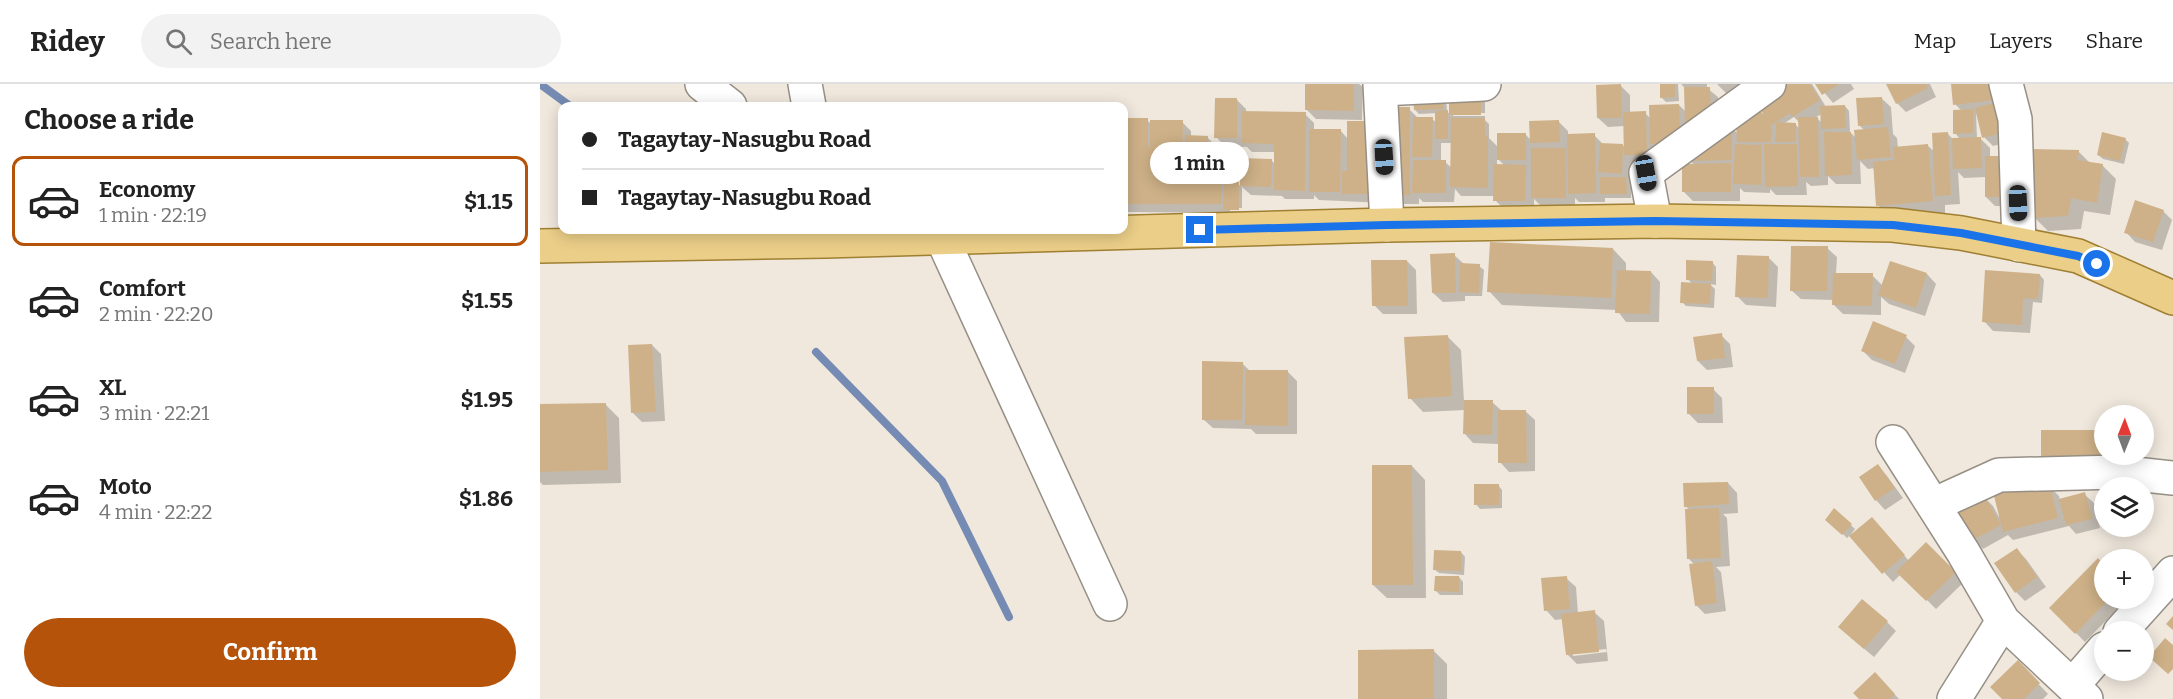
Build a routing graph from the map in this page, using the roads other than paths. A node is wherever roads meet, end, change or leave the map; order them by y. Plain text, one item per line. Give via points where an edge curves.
1 (702, 84) edge
2 (805, 84) edge
3 (1484, 84) edge
4 (1769, 84) edge
5 (2006, 84) edge
6 (1380, 86) edge
7 (725, 102) edge
8 (808, 102) edge
9 (1655, 221) junction
10 (1387, 225) junction
11 (1128, 233) edge
12 (1079, 234) edge
13 (825, 235) edge
14 (763, 236) edge
15 (942, 238) junction
16 (2019, 245) junction
17 (540, 246) edge
18 (2173, 298) edge
19 (1893, 442) dead end
20 (2173, 478) edge
21 (1933, 505) junction
22 (2173, 573) edge
23 (1110, 604) dead end
24 (2002, 621) junction
25 (2130, 621) edge
26 (2094, 666) edge
27 (2079, 692) edge
28 (1954, 699) edge

1 - 7 street
2 - 8 street
3 - 6 street
4 - 9 street via 1646,173
5 - 16 street via 2015,119
6 - 10 street
9 - 10 main road
9 - 16 main road via 1893,225
10 - 11 main road
12 - 15 main road
13 - 14 main road
13 - 15 main road
14 - 17 main road
15 - 23 street
16 - 18 main road via 2078,256
19 - 21 street
20 - 21 street via 2117,472 1999,476
21 - 24 street
22 - 25 street
24 - 27 street
24 - 28 street
26 - 27 street

